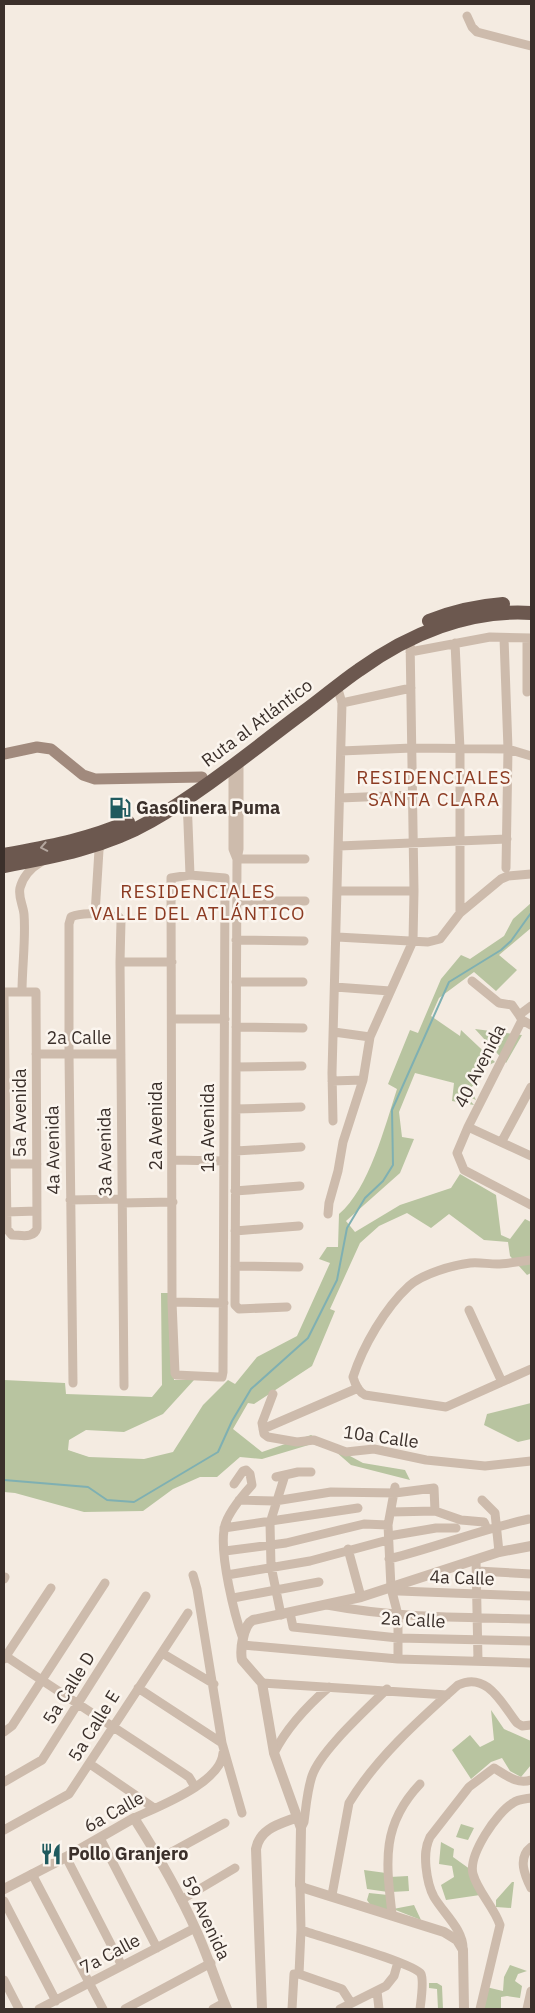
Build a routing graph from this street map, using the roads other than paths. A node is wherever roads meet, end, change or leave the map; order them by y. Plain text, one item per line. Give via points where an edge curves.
1 (467, 16) dead end
2 (531, 46) edge
3 (531, 604) edge
4 (531, 613) edge
5 (504, 638) junction
6 (529, 638) edge
7 (455, 643) junction
8 (410, 645) junction
9 (337, 686) junction
10 (411, 688) junction
11 (527, 692) dead end
12 (342, 703) junction
13 (412, 748) junction
14 (460, 749) junction
15 (508, 749) junction
16 (341, 751) junction
17 (4, 754) edge
18 (531, 756) edge
19 (236, 762) junction
20 (202, 777) junction
21 (413, 795) junction
22 (187, 798) junction
23 (340, 798) junction
24 (507, 839) junction
25 (461, 841) junction
26 (102, 843) junction
27 (414, 843) junction
28 (339, 846) junction
29 (4, 855) edge
30 (48, 858) junction
31 (237, 859) junction
32 (306, 859) dead end
33 (4, 866) edge
34 (506, 868) dead end
35 (529, 874) edge
36 (190, 875) junction
37 (414, 891) junction
38 (338, 892) junction
39 (237, 901) junction
40 (305, 901) dead end
41 (460, 913) junction
42 (95, 914) junction
43 (337, 937) junction
44 (236, 940) junction
45 (304, 941) dead end
46 (413, 941) junction
47 (120, 962) junction
48 (172, 962) junction
49 (472, 981) dead end
50 (236, 982) junction
51 (303, 982) dead end
52 (335, 987) junction
53 (390, 990) junction
54 (4, 992) edge
55 (22, 992) junction
56 (531, 1006) edge
57 (520, 1018) junction
58 (172, 1019) junction
59 (225, 1019) junction
60 (531, 1025) edge
61 (236, 1027) junction
62 (303, 1028) dead end
63 (334, 1032) junction
64 (370, 1037) junction
65 (36, 1054) junction
66 (68, 1054) junction
67 (121, 1054) junction
68 (302, 1066) dead end
69 (236, 1067) junction
70 (363, 1080) junction
71 (332, 1081) junction
72 (531, 1087) edge
73 (301, 1107) dead end
74 (236, 1109) junction
75 (333, 1120) dead end
76 (466, 1130) junction
77 (502, 1141) junction
78 (301, 1147) dead end
79 (236, 1151) junction
80 (531, 1156) edge
81 (172, 1160) junction
82 (224, 1161) junction
83 (6, 1164) junction
84 (37, 1164) junction
85 (300, 1186) dead end
86 (236, 1191) junction
87 (70, 1200) junction
88 (122, 1201) junction
89 (173, 1202) junction
90 (531, 1204) edge
91 (6, 1212) junction
92 (37, 1212) junction
93 (328, 1214) dead end
94 (299, 1226) dead end
95 (235, 1231) junction
96 (531, 1260) edge
97 (235, 1266) junction
98 (299, 1267) dead end
99 (172, 1302) junction
100 (224, 1303) junction
101 (288, 1307) dead end
102 (469, 1310) dead end
103 (531, 1369) edge
104 (222, 1377) joint
105 (502, 1382) junction
106 (73, 1383) dead end
107 (124, 1386) dead end
108 (358, 1388) junction
109 (273, 1394) dead end
110 (263, 1429) junction
111 (531, 1461) edge
112 (311, 1472) dead end
113 (234, 1484) dead end
114 (395, 1490) junction
115 (239, 1500) junction
116 (482, 1500) dead end
117 (275, 1501) junction
118 (358, 1508) dead end
119 (435, 1511) junction
120 (391, 1512) junction
121 (530, 1519) dead end
122 (270, 1522) junction
123 (388, 1525) junction
124 (497, 1526) junction
125 (224, 1528) junction
126 (456, 1528) dead end
127 (487, 1529) junction
128 (389, 1538) junction
129 (269, 1545) junction
130 (531, 1546) edge
131 (348, 1549) junction
132 (224, 1551) junction
133 (499, 1552) junction
134 (389, 1559) junction
135 (476, 1560) junction
136 (271, 1566) junction
137 (478, 1571) junction
138 (531, 1574) edge
139 (193, 1575) dead end
140 (227, 1575) junction
141 (319, 1582) dead end
142 (105, 1583) dead end
143 (51, 1588) dead end
144 (391, 1588) junction
145 (275, 1590) junction
146 (477, 1595) junction
147 (146, 1596) dead end
148 (531, 1596) edge
149 (361, 1597) junction
150 (233, 1598) junction
151 (327, 1605) junction
152 (188, 1613) dead end
153 (285, 1614) junction
154 (398, 1615) junction
155 (478, 1618) junction
156 (531, 1619) edge
157 (398, 1638) junction
158 (477, 1639) junction
159 (531, 1641) edge
160 (243, 1643) junction
161 (162, 1653) junction
162 (4, 1657) edge
163 (398, 1659) junction
164 (478, 1661) junction
165 (531, 1663) edge
166 (41, 1682) junction
167 (262, 1683) junction
168 (214, 1684) junction
169 (329, 1687) junction
170 (138, 1688) junction
171 (387, 1690) junction
172 (447, 1695) junction
173 (78, 1705) junction
174 (531, 1725) edge
175 (114, 1727) junction
176 (4, 1732) edge
177 (223, 1746) junction
178 (274, 1753) junction
179 (90, 1764) junction
180 (531, 1780) edge
181 (4, 1782) edge
182 (420, 1784) dead end
183 (195, 1787) junction
184 (531, 1798) edge
185 (154, 1808) junction
186 (242, 1814) dead end
187 (298, 1817) junction
188 (134, 1818) junction
189 (225, 1823) dead end
190 (300, 1828) junction
191 (4, 1830) edge
192 (100, 1838) junction
193 (531, 1847) edge
194 (66, 1857) junction
195 (159, 1859) junction
196 (235, 1868) dead end
197 (32, 1874) junction
198 (528, 1877) edge
199 (300, 1885) junction
200 (4, 1888) edge
201 (531, 1888) edge
202 (332, 1895) junction
203 (181, 1900) junction
204 (4, 1901) edge
205 (392, 1914) junction
206 (196, 1928) junction
207 (301, 1930) junction
208 (157, 1948) junction
209 (463, 1950) junction
210 (398, 1962) junction
211 (211, 1963) junction
212 (122, 1966) junction
213 (298, 1974) junction
214 (4, 1980) edge
215 (90, 1983) junction
216 (531, 1990) edge
217 (377, 1991) junction
218 (56, 2001) junction
219 (353, 2005) edge
220 (225, 2006) edge
221 (19, 2009) edge
222 (40, 2009) edge
223 (103, 2009) edge
224 (125, 2009) edge
225 (213, 2009) edge
226 (262, 2009) edge
227 (292, 2009) edge
228 (340, 2009) edge
229 (379, 2009) edge
230 (420, 2009) edge
231 (464, 2009) edge
232 (480, 2009) edge
233 (527, 2009) edge

1 - 2 street via 477,32
3 - 20 highway, Ruta al Atlántico via 485,606 452,612 406,629 378,646
4 - 8 highway, Ruta al Atlántico via 488,615 455,621
5 - 6 street
5 - 7 street
5 - 15 street
6 - 11 street
7 - 8 street
7 - 14 street
8 - 9 highway, Ruta al Atlántico via 360,669
8 - 10 street
9 - 12 street
9 - 19 highway, Ruta al Atlántico
10 - 12 street
10 - 13 street
12 - 16 street
13 - 14 street
13 - 16 street
13 - 21 street
14 - 15 street
14 - 25 street
15 - 18 street
15 - 24 street
16 - 23 street
17 - 20 main road via 38,747 51,749 83,775 95,779
19 - 22 highway, Ruta al Atlántico
19 - 31 street via 233,849
20 -> 29 highway, Ruta al Atlántico via 163,803 111,830 68,843
21 - 23 street
21 - 27 street
22 - 26 highway, Ruta al Atlántico via 150,822
22 - 36 street
23 - 28 street
24 - 25 street
24 - 34 street
25 - 27 street
25 - 41 street
26 - 30 highway, Ruta al Atlántico
26 - 42 street
27 - 28 street
27 - 37 street
28 - 38 street
30 - 33 highway, Ruta al Atlántico
30 - 55 street via 26,874 20,886 24,915
31 - 32 street
31 - 39 street
35 - 41 street via 501,879
36 - 48 street, 2a Avenida via 171,878
36 - 59 street, 1a Avenida via 225,878
37 - 38 street
37 - 46 street
38 - 43 street
39 - 40 street
39 - 44 street
41 - 46 street via 440,939
42 - 47 street, 3a Avenida via 119,917
42 - 66 street, 4a Avenida via 77,914 71,917 69,924
43 - 46 street
43 - 52 street
44 - 45 street
44 - 50 street
46 - 53 street
47 - 48 street
47 - 67 street, 3a Avenida
48 - 58 street, 2a Avenida
49 - 57 street via 499,1003 512,1004
50 - 51 street
50 - 61 street
52 - 53 street
52 - 63 street
53 - 64 street
54 - 55 street
54 - 83 street
55 - 65 street, 5a Avenida via 36,992
56 - 57 street
57 - 60 street
57 - 76 street, 40 Avenida
58 - 59 street
58 - 81 street, 2a Avenida
59 - 82 street, 1a Avenida
61 - 62 street
61 - 69 street
63 - 64 street
63 - 71 street
64 - 70 street
65 - 66 street, 2a Calle
65 - 84 street, 5a Avenida
66 - 67 street, 2a Calle
66 - 87 street, 4a Avenida
67 - 88 street, 3a Avenida
68 - 69 street
69 - 74 street
70 - 71 street
70 - 93 street via 343,1142
71 - 75 street
72 - 77 street
73 - 74 street
74 - 79 street
76 - 77 street
76 - 90 street, 40 Avenida via 457,1153 464,1170
77 - 80 street
78 - 79 street
79 - 86 street
81 - 82 street
81 - 89 street, 2a Avenida
82 - 100 street, 1a Avenida
83 - 84 street
83 - 91 street
84 - 92 street, 5a Avenida
85 - 86 street
86 - 95 street
87 - 88 street
87 - 106 street, 4a Avenida
88 - 89 street
88 - 107 street, 3a Avenida
89 - 99 street, 2a Avenida
91 - 92 street
91 - 92 street, 5a Avenida via 12,1236 36,1233
94 - 95 street
95 - 97 street
96 - 108 street via 459,1265 410,1284 365,1344 353,1377
97 - 98 street
97 - 101 street via 237,1308
99 - 100 street
99 - 104 street, 2a Avenida via 176,1374
100 - 104 street, 1a Avenida
102 - 105 street
103 - 105 street
105 - 108 street via 446,1407 366,1395
108 - 110 street
109 - 110 street via 262,1423
110 - 111 street, 10a Calle via 268,1437 298,1442 314,1440 346,1452 374,1450 485,1466
112 - 117 street via 280,1476
113 - 115 street via 243,1471 250,1474 252,1485
114 - 117 street via 331,1492
114 - 119 street via 435,1489
114 - 120 street
115 - 117 street
115 - 125 street
116 - 124 street via 495,1513
117 - 122 street
118 - 122 street
119 - 120 street
119 - 127 street via 461,1520 484,1522
120 - 123 street
121 - 124 street
122 - 125 street
122 - 129 street
123 - 128 street
123 - 129 street via 364,1524
124 - 127 street
124 - 133 street
125 - 132 street
126 - 128 street via 436,1528
127 - 134 street
128 - 131 street
128 - 134 street
129 - 132 street
129 - 136 street
130 - 133 street
131 - 136 street via 310,1561
131 - 149 street
132 - 140 street
133 - 135 street
134 - 144 street
135 - 137 street
135 - 144 street
136 - 140 street
136 - 145 street
137 - 138 street
137 - 146 street
139 - 168 street, 6a Calle
140 - 150 street
141 - 145 street
142 - 166 street
143 - 162 street
144 - 146 street, 4a Calle
144 - 149 street
144 - 154 street
145 - 150 street
145 - 153 street
146 - 148 street, 4a Calle
146 - 155 street
147 - 173 street, 5a Calle D
149 - 151 street
150 - 160 street
151 - 153 street
151 - 154 street
152 - 161 street, 5a Calle E
153 - 157 street, 2a Calle via 293,1626
153 - 160 street via 250,1621
154 - 155 street
154 - 157 street
155 - 156 street
155 - 158 street
157 - 158 street, 2a Calle
157 - 163 street
158 - 159 street, 2a Calle
158 - 164 street
160 - 163 street
160 - 167 street via 241,1656 244,1664
161 - 168 street
161 - 170 street, 5a Calle E
162 - 166 street
163 - 164 street
164 - 165 street
166 - 173 street
166 - 176 street via 12,1726
167 - 169 street
167 - 178 street
168 - 177 street, 6a Calle
169 - 171 street
169 - 178 street via 290,1727
170 - 175 street, 5a Calle E
170 - 177 street
171 - 172 street
171 - 190 street via 344,1733 312,1775 304,1822
172 - 174 street via 468,1680 485,1684 517,1723
172 - 202 street via 399,1741 356,1790 349,1803
173 - 175 street
173 - 181 street, 5a Calle D via 42,1760
175 - 179 street, 5a Calle E
175 - 183 street via 189,1777
177 - 183 street, 6a Calle via 217,1770
177 - 186 street, 6a Calle
178 - 187 street
179 - 185 street
179 - 191 street, 5a Calle E via 69,1794
180 - 209 street via 509,1778 494,1768 469,1787 426,1844 427,1872 432,1891 463,1938
182 - 205 street via 397,1814 390,1839 387,1862
183 - 185 street, 6a Calle
184 - 232 street via 514,1801 492,1821 472,1866 474,1877 500,1925
185 - 188 street, 6a Calle
187 - 190 street
187 - 226 street via 266,1831 256,1849
188 - 192 street, 6a Calle
188 - 195 street, 59 Avenida
189 - 195 street
190 - 199 street
192 - 194 street, 6a Calle
192 - 208 street
193 - 198 street via 527,1850 523,1869
194 - 197 street, 6a Calle
194 - 212 street
195 - 203 street, 59 Avenida
196 - 203 street
197 - 200 street, 6a Calle
197 - 215 street
198 - 201 street
199 - 202 street
199 - 207 street
202 - 205 street
203 - 206 street, 59 Avenida
204 - 218 street
205 - 209 street via 449,1934
206 - 208 street, 7a Calle
206 - 211 street, 59 Avenida
207 - 210 street
207 - 213 street
208 - 212 street, 7a Calle
209 - 231 street
210 - 217 street via 392,1981
210 - 230 street via 420,1973
211 - 220 street, 59 Avenida
211 - 224 street
212 - 215 street, 7a Calle
213 - 219 street via 342,1989
213 - 227 street via 293,1976
214 - 221 street
215 - 218 street, 7a Calle
215 - 223 street
216 - 233 street
217 - 219 street
217 - 229 street
218 - 222 street, 7a Calle
219 - 228 street
220 - 225 street

